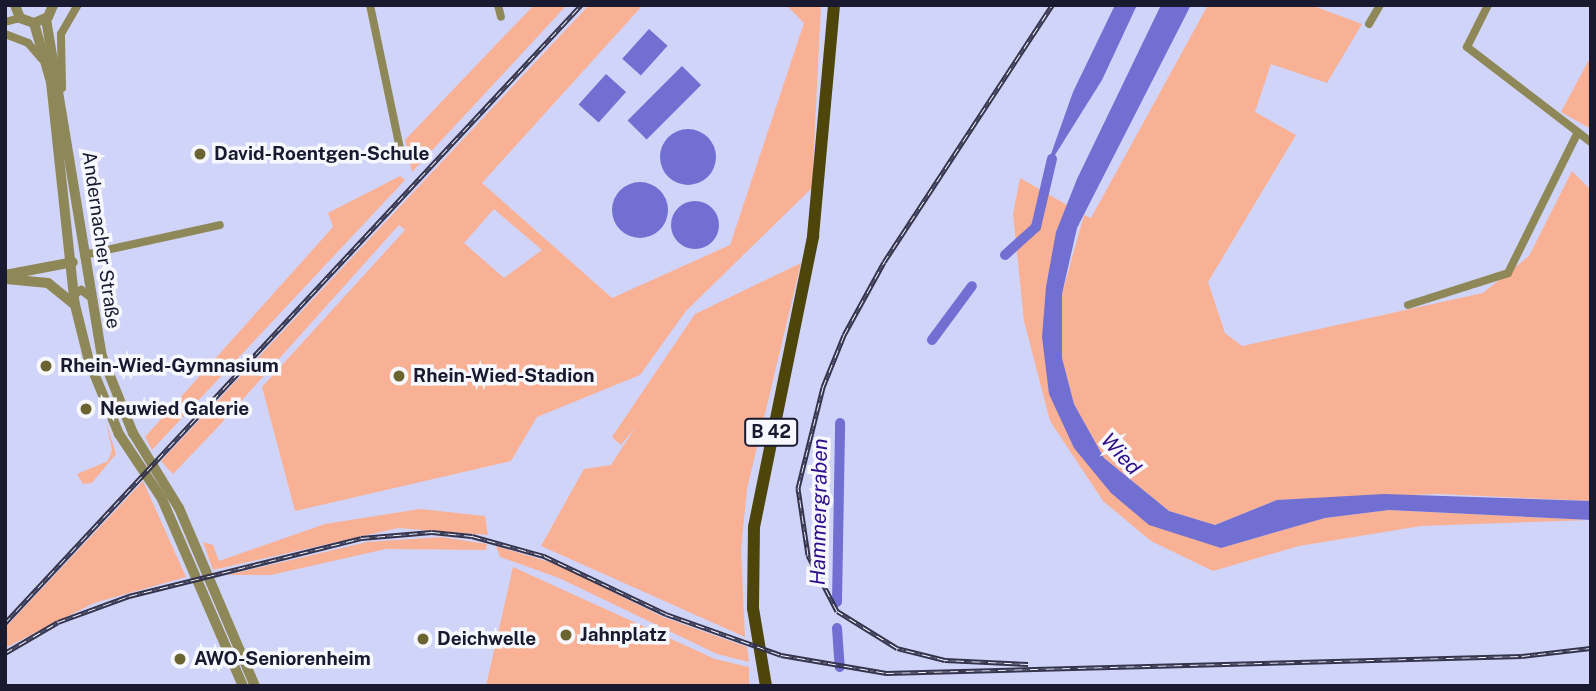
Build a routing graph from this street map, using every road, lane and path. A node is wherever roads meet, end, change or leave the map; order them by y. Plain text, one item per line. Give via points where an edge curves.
1 (15, 5) edge
2 (78, 5) edge
3 (370, 5) edge
4 (498, 5) edge
5 (834, 5) edge
6 (1380, 5) edge
7 (1488, 5) edge
8 (54, 6) edge
9 (20, 18) junction
10 (501, 18) dead end
11 (46, 19) junction
12 (5, 22) edge
13 (34, 23) junction
14 (1369, 24) dead end
15 (5, 34) edge
16 (49, 73) junction
17 (63, 101) junction
18 (1578, 132) junction
19 (1591, 142) edge
20 (400, 148) dead end
21 (220, 225) dead end
22 (84, 255) junction
23 (70, 264) junction
24 (5, 277) edge
25 (89, 296) junction
26 (75, 300) junction
27 (1408, 305) dead end
28 (243, 686) edge
29 (255, 686) edge
30 (766, 686) edge

1 - 9 street
2 - 17 street via 61,34
3 - 20 street
4 - 10 street
5 - 30 main road, B 42 via 813,236 754,527 753,608
6 - 14 street
7 - 18 street via 1467,47
8 - 11 street
9 - 12 street
9 - 13 street
11 - 13 street
11 - 17 street, Andernacher Straße
13 - 16 street, Andernacher Straße
15 - 16 street via 28,43
16 - 23 street, Andernacher Straße
17 - 22 street, Andernacher Straße
18 - 19 street
18 - 27 street via 1508,272
21 - 22 street
22 - 23 street
22 - 25 street, Andernacher Straße
23 - 24 street
23 - 26 street, Andernacher Straße
24 - 26 street via 48,283
25 - 26 street via 81,290
25 - 29 street, Andernacher Straße via 122,409 179,508
26 - 28 street, Andernacher Straße via 114,425 162,499

